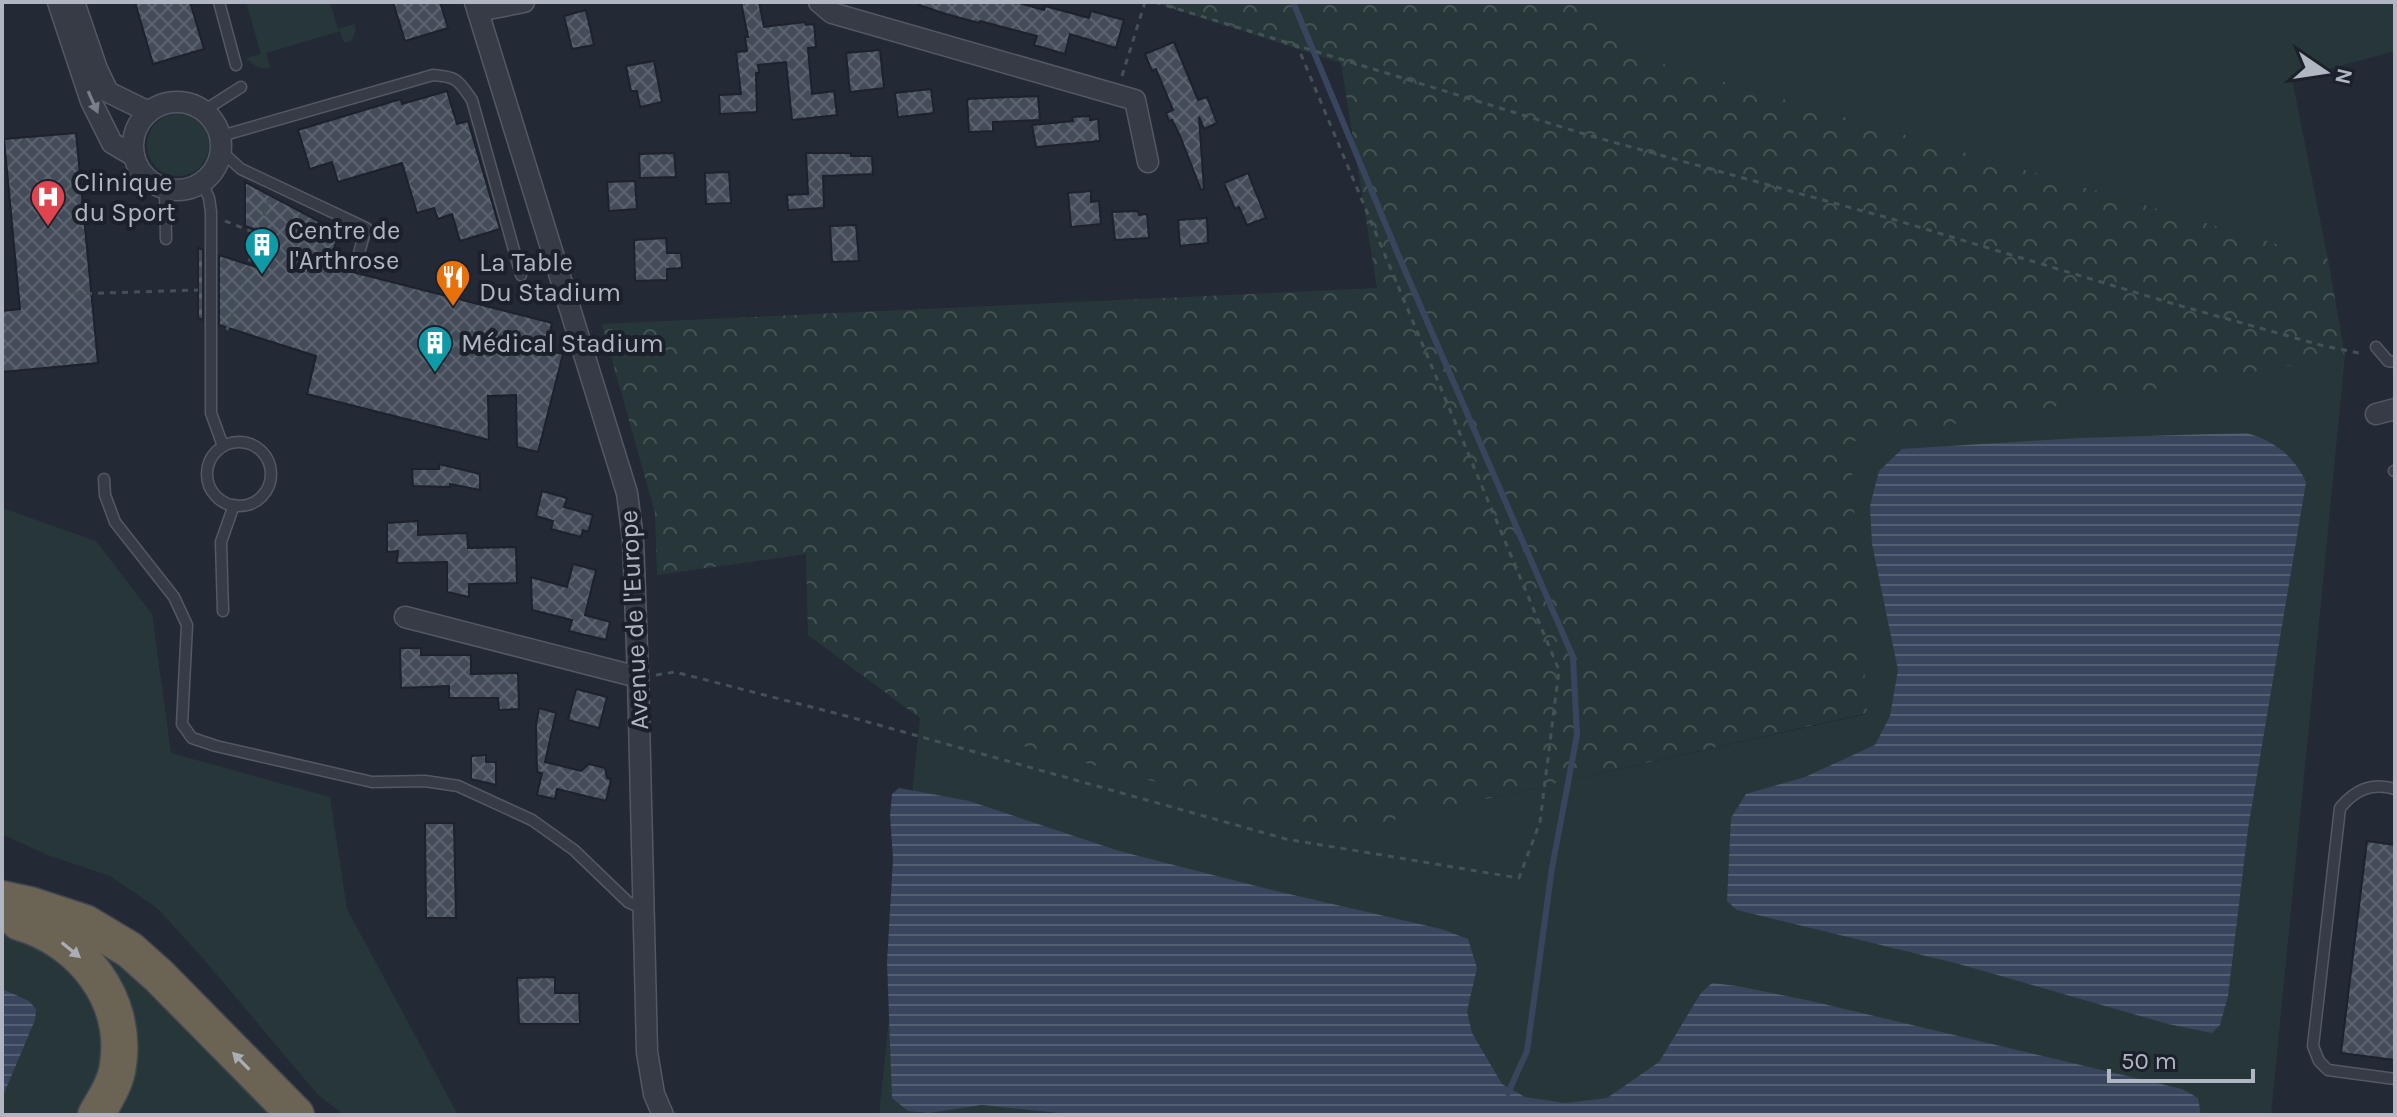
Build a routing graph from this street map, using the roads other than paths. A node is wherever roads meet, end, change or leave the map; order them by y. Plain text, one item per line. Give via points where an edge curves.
1 (58, 2) edge
2 (74, 2) edge
3 (219, 2) edge
4 (524, 2) edge
5 (819, 2) edge
6 (476, 7) edge
7 (236, 65) dead end
8 (241, 87) dead end
9 (205, 110) junction
10 (149, 112) junction
11 (221, 143) junction
12 (134, 156) junction
13 (1148, 162) dead end
14 (202, 182) junction
15 (165, 188) junction
16 (166, 239) dead end
17 (356, 264) dead end
18 (521, 275) dead end
19 (2376, 347) road end
20 (2395, 362) edge
21 (223, 446) junction
22 (104, 479) dead end
23 (234, 505) junction
24 (223, 611) dead end
25 (405, 617) dead end
26 (638, 677) junction
27 (2395, 789) edge
28 (2, 878) edge
29 (2, 899) edge
30 (643, 909) junction
31 (2, 917) edge
32 (187, 1005) junction
33 (2395, 1079) edge
34 (96, 1115) edge
35 (296, 1115) edge
36 (663, 1115) edge

1 -> 12 street via 91,101 112,143
2 - 10 street via 108,92
3 - 7 lane
4 - 6 street
5 - 13 street via 832,13 1135,100
6 - 26 street, Avenue de l'Europe via 627,493
8 - 9 lane
9 - 10 street via 169,102
9 - 11 street
10 - 12 street via 136,128
11 - 14 street via 217,165
11 - 17 lane via 241,169 366,228
11 - 18 lane via 433,75 458,79 472,100
12 - 15 street via 140,170
14 - 15 street via 188,189
14 - 21 lane via 211,212 211,413
15 - 16 lane
19 - 20 lane
21 - 23 lane via 210,461 208,480 217,497
21 - 23 lane via 253,445 271,470 261,497
22 - 30 lane via 115,522 174,597 187,625 182,724 192,738 372,782 458,786 532,820
23 - 24 lane via 221,542
25 - 26 street
26 - 30 street, Avenue de l'Europe
27 - 33 lane via 2368,787 2340,808 2313,1046 2328,1070
28 - 32 highway via 90,909 135,941 164,970
29 - 32 highway via 85,923 130,950
30 - 36 street, Avenue de l'Europe via 647,1052
31 -> 34 highway via 25,923 74,950 94,971 116,1013 118,1066
35 -> 32 highway

